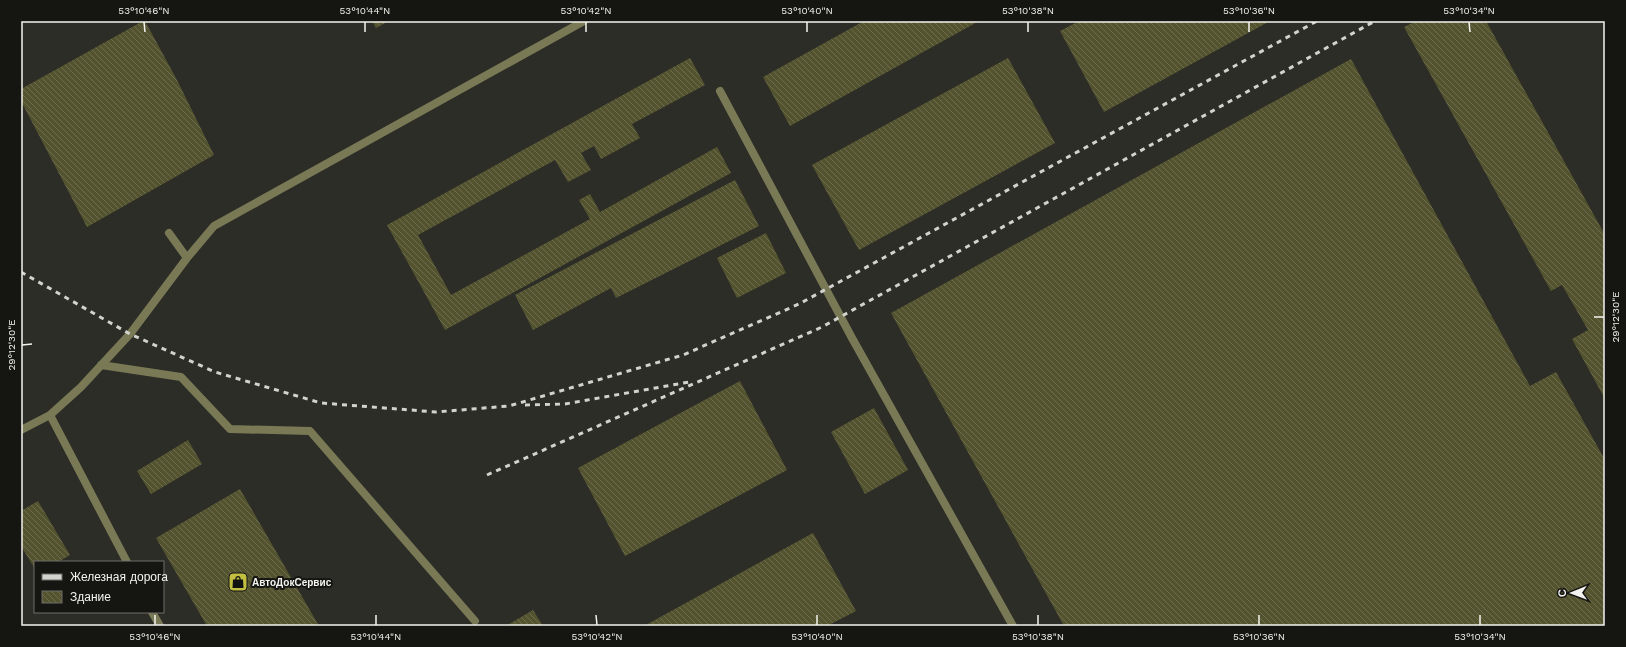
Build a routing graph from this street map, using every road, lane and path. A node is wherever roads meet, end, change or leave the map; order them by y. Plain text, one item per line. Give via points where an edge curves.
1 (584, 21) edge
2 (720, 91) dead end
3 (169, 232) dead end
4 (187, 258) junction
5 (101, 365) junction
6 (50, 415) junction
7 (21, 430) edge
8 (126, 561) edge
9 (153, 613) edge
10 (475, 621) dead end
11 (160, 626) edge
12 (1013, 626) edge

1 - 4 lane via 214,226
2 - 12 lane via 852,338
3 - 4 lane
4 - 5 lane via 130,334
5 - 6 lane
5 - 10 lane via 181,377 230,429 310,431
6 - 7 lane
6 - 8 lane
9 - 11 lane

